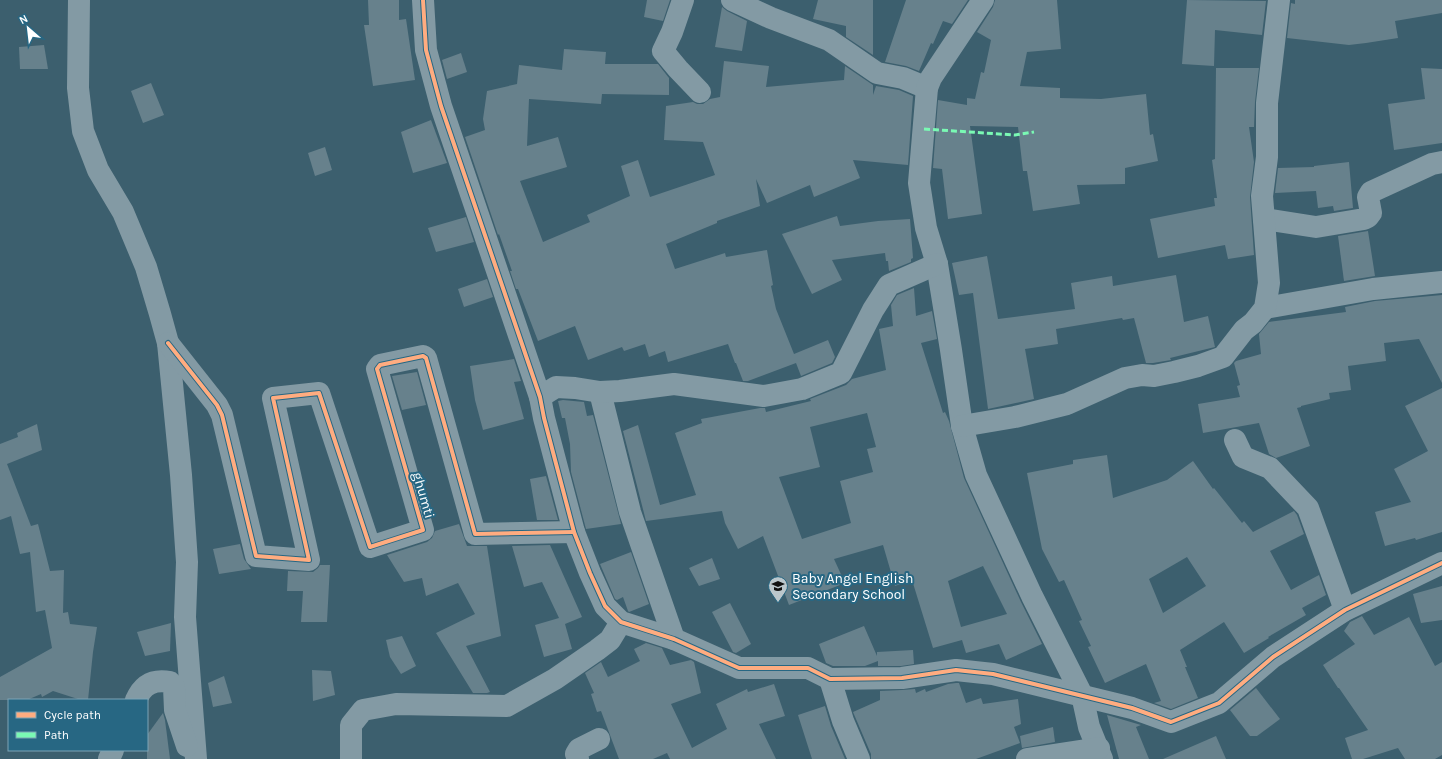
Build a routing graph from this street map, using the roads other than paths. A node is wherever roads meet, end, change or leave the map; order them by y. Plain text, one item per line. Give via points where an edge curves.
1 (79, 0) edge
2 (423, 0) edge
3 (683, 0) edge
4 (732, 0) edge
5 (983, 0) edge
6 (1279, 0) edge
7 (927, 88) junction
8 (700, 92) dead end
9 (1442, 162) edge
10 (1264, 219) junction
11 (937, 264) junction
12 (1442, 282) edge
13 (1265, 308) junction
14 (168, 343) junction
15 (600, 392) junction
16 (540, 397) junction
17 (962, 426) junction
18 (1235, 440) dead end
19 (574, 532) junction
20 (1442, 563) edge
21 (1345, 610) junction
22 (621, 622) junction
23 (674, 639) junction
24 (830, 679) junction
25 (1082, 695) junction
26 (137, 699) edge
27 (599, 739) dead end
28 (1100, 754) edge
29 (190, 759) edge
30 (196, 759) edge
31 (351, 759) edge
32 (578, 759) edge
33 (859, 759) edge
34 (1027, 759) edge

1 - 14 street via 78,88 83,131 98,170 123,212 146,267
2 - 16 street via 426,50 441,106
3 - 8 street via 663,51
4 - 7 street via 829,40 877,73 903,78
5 - 7 street
6 - 10 street via 1267,104 1267,157 1262,196
7 - 11 street via 919,183 926,228
9 - 10 street via 1432,164 1372,192 1368,197 1371,214 1364,219 1316,227
10 - 13 street via 1269,283
11 - 15 street via 889,284 840,373 802,389 764,396 674,384
11 - 17 street
12 - 13 street via 1372,289
13 - 17 street via 1222,357 1174,372 1125,378 1067,404 1014,418
14 - 19 street, ghumti via 222,415 256,556 310,560 273,398 319,393 370,547 423,530 377,369 380,365 423,356 426,358 475,534
14 - 30 street via 187,562 185,617
15 - 16 street via 556,387
15 - 23 street via 630,512
16 - 19 street
17 - 25 street via 976,476
18 - 21 street via 1243,457 1270,468 1308,508
19 - 22 street via 604,606
20 - 21 street
21 - 25 street via 1273,657 1219,704 1171,722 1132,708
22 - 23 street
22 - 31 street via 610,640 597,650 555,679 507,706 396,704 363,710 351,725
23 - 24 street via 739,668 808,668
24 - 25 street via 902,678 956,670 993,674
24 - 33 street via 843,721
25 - 28 street via 1089,727
26 - 29 street via 144,687 151,683 161,680 170,682 174,687 175,710
27 - 32 street via 579,749 576,754
28 - 34 street

